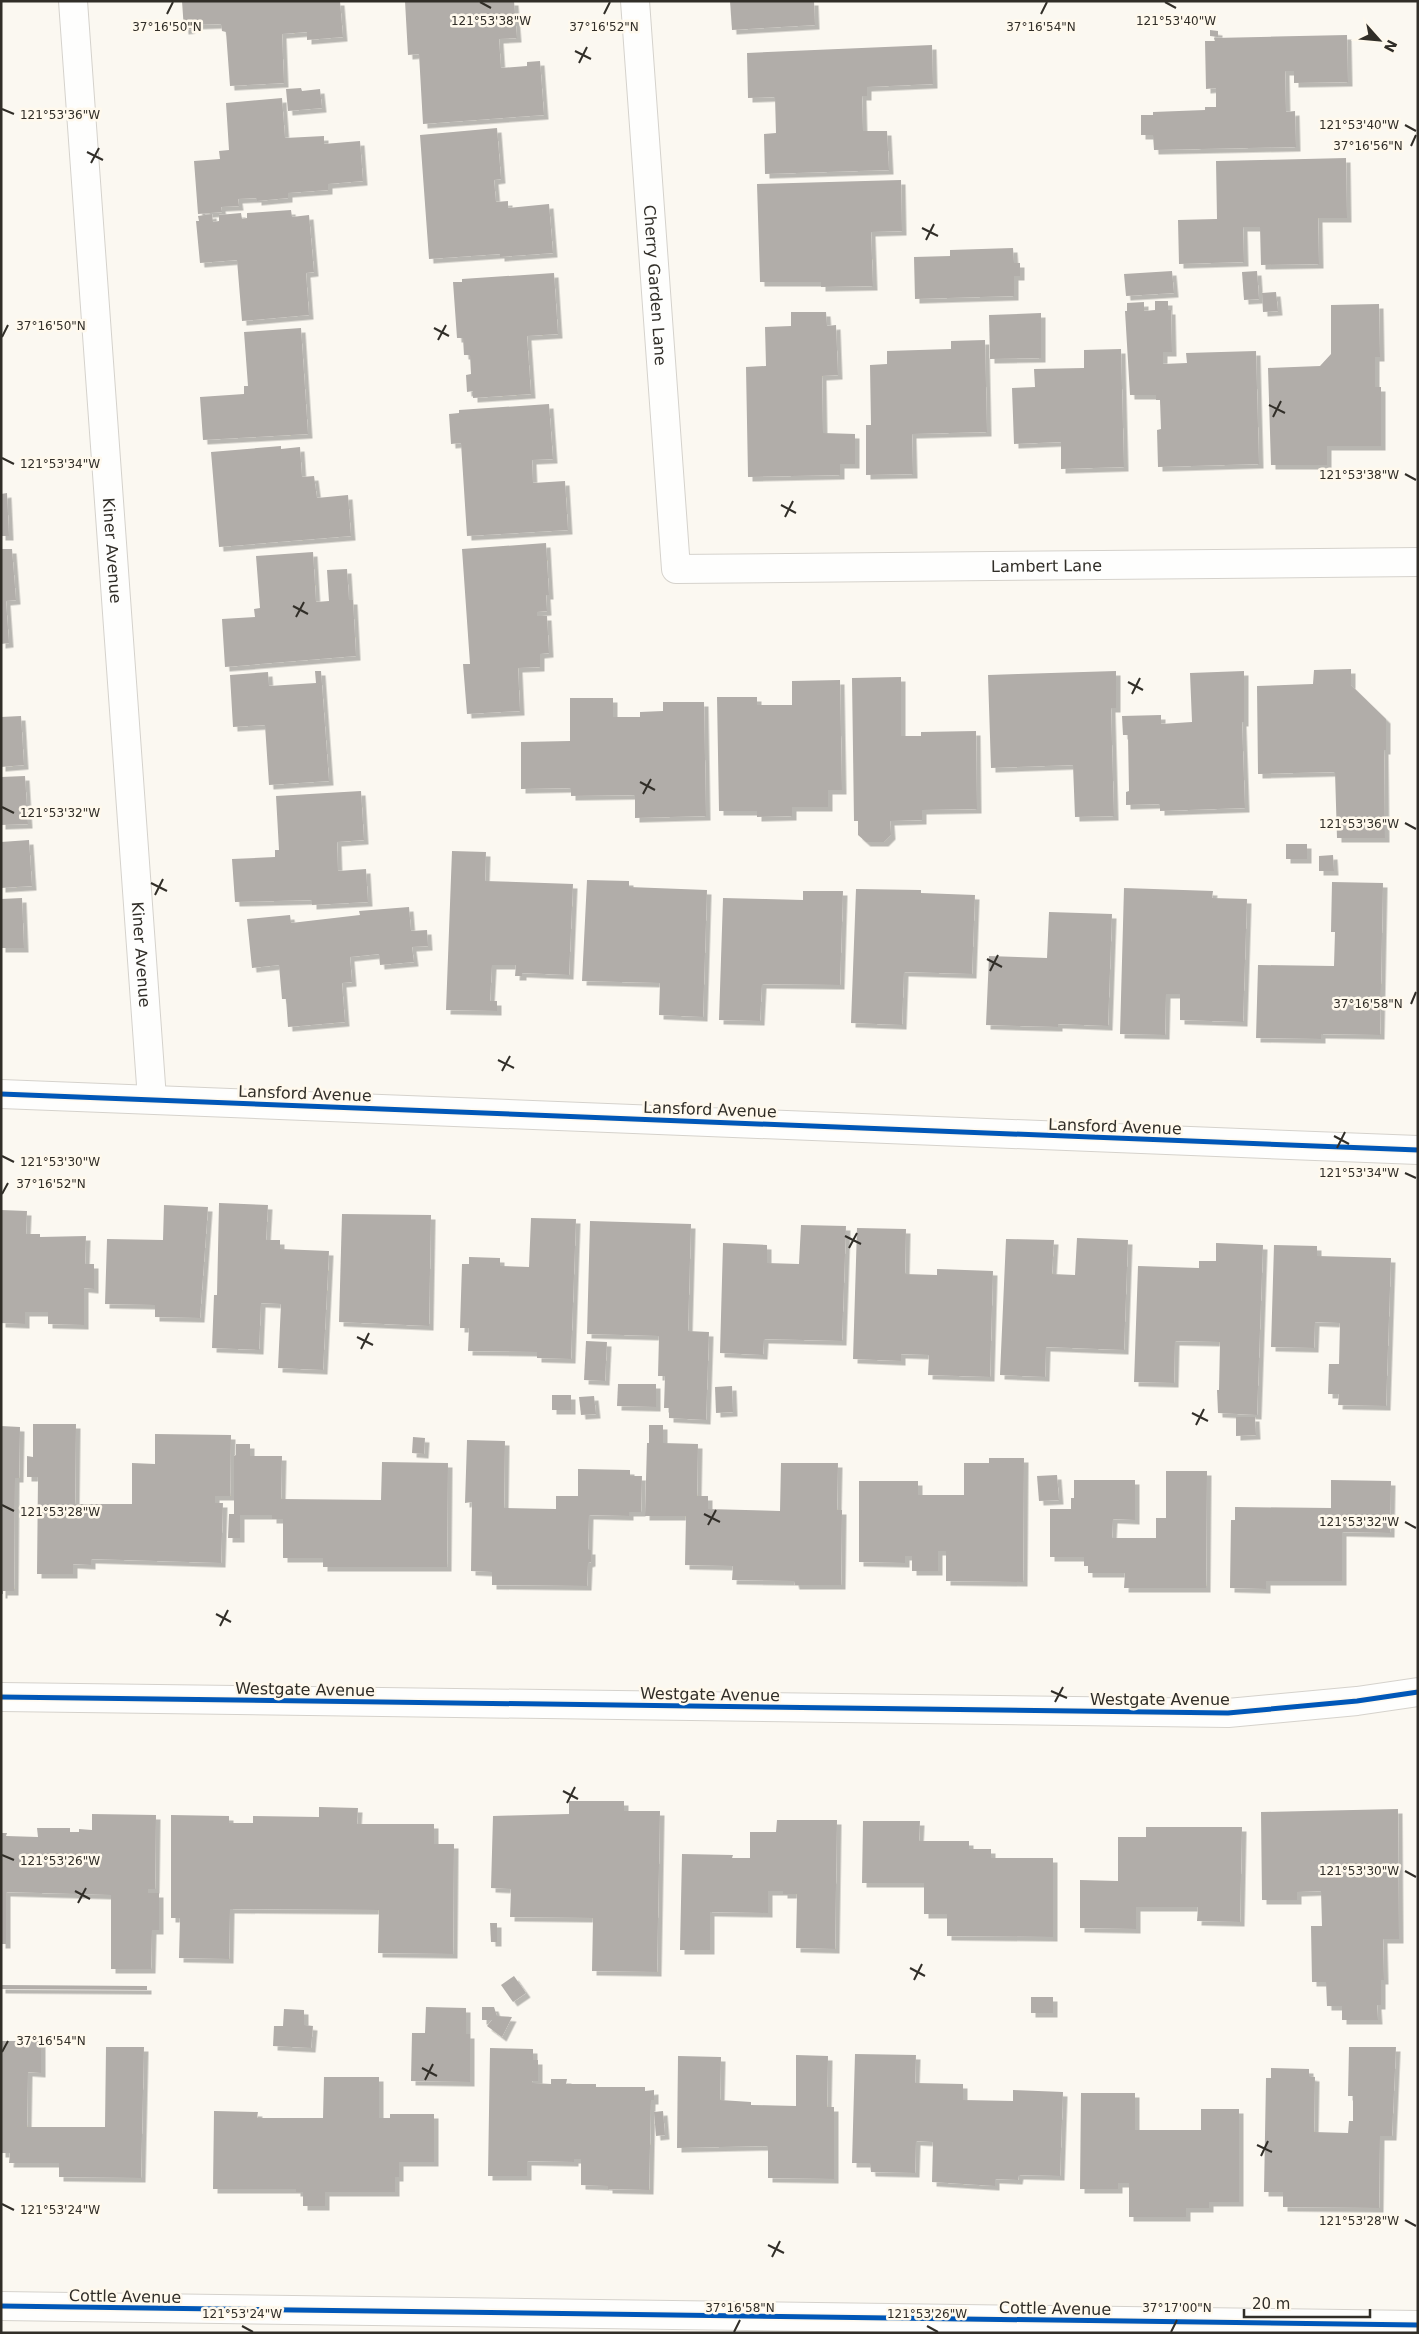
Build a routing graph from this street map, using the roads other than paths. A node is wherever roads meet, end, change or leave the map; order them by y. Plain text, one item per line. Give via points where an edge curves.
1 (73, 1) edge
2 (635, 1) edge
3 (1418, 562) edge
4 (676, 569) joint
5 (1, 1094) edge
6 (152, 1099) junction
7 (1418, 1150) edge
8 (1418, 1692) edge
9 (1, 1697) edge
10 (1, 2306) edge
11 (1418, 2325) edge

1 - 6 street, Kiner Avenue
2 - 4 street, Cherry Garden Lane
3 - 4 street, Lambert Lane
5 - 6 street, Lansford Avenue
6 - 7 street, Lansford Avenue
8 - 9 street, Westgate Avenue via 1228,1713
10 - 11 street, Cottle Avenue

